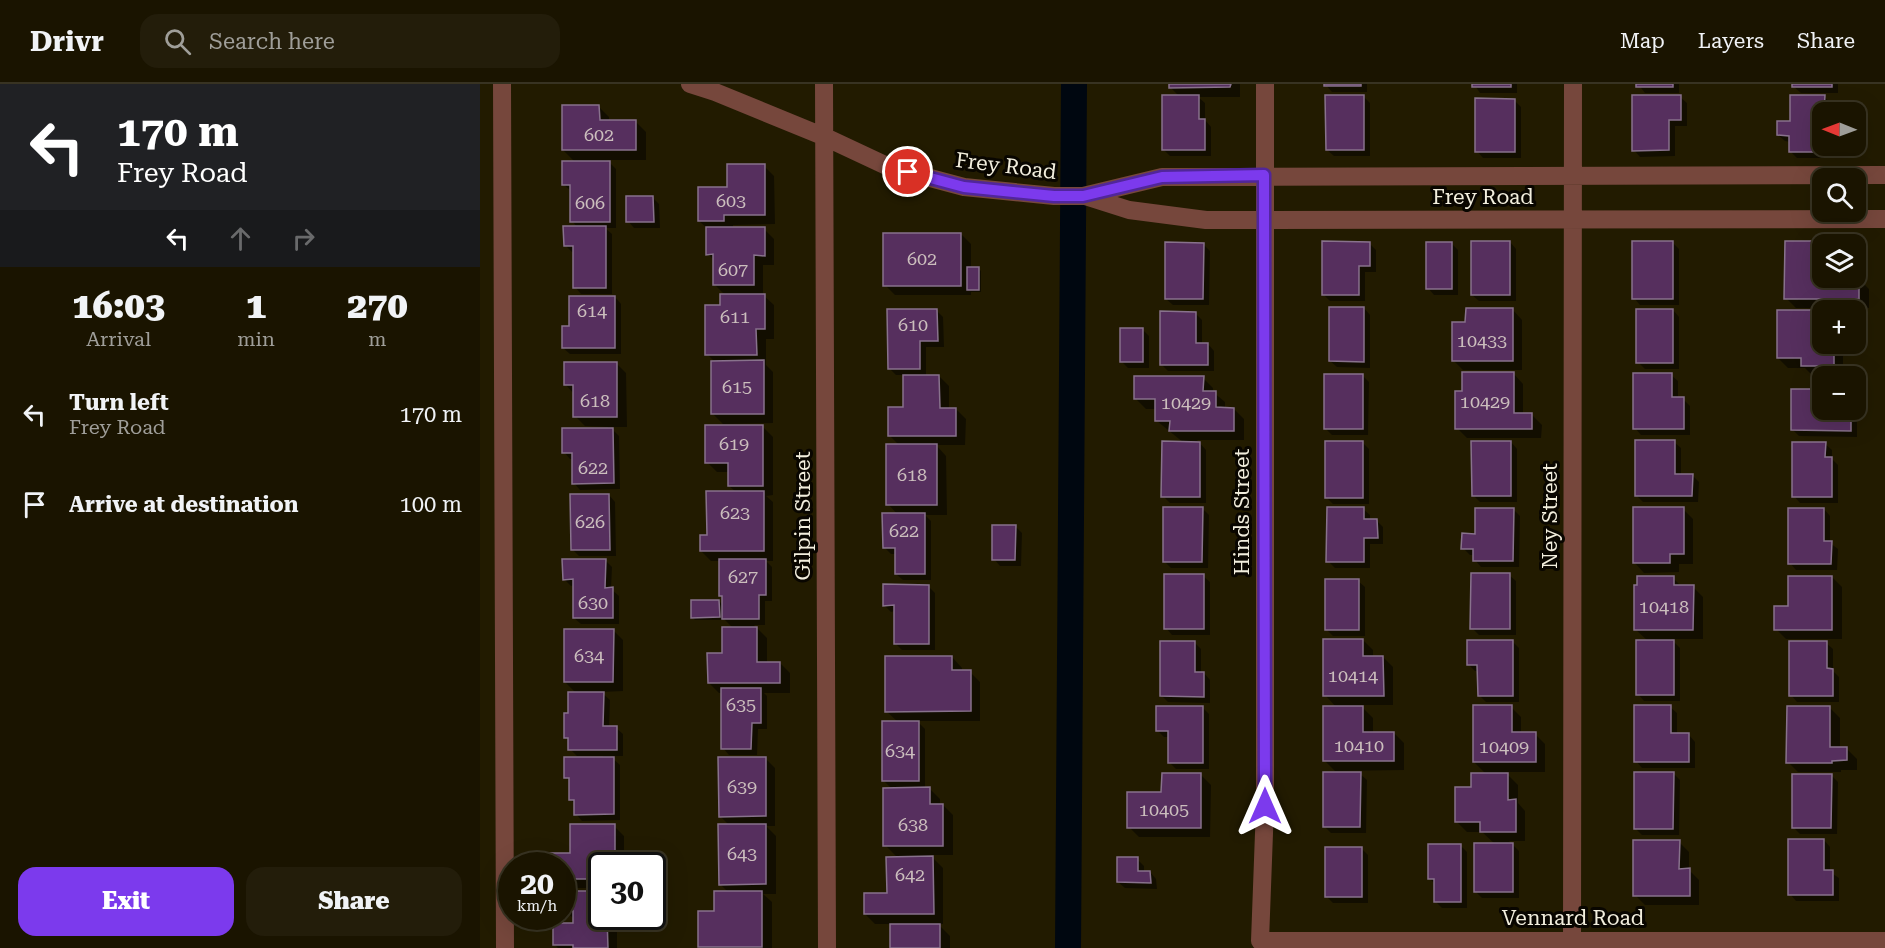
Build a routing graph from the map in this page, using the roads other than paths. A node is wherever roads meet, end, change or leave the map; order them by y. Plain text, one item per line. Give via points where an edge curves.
1 (502, 84) edge
2 (690, 84) edge
3 (824, 84) edge
4 (1265, 84) edge
5 (1573, 84) edge
6 (825, 138) junction
7 (1264, 175) junction
8 (1572, 175) junction
9 (1885, 175) edge
10 (1083, 196) junction
11 (1885, 219) edge
12 (1264, 220) junction
13 (1573, 220) junction
14 (1260, 941) joint
15 (1885, 941) edge
16 (1572, 944) edge
17 (505, 948) edge
18 (827, 948) edge

1 - 17 street
2 - 6 street, Frey Road
3 - 6 street, Gilpin Street
4 - 7 street, Hinds Street
5 - 8 street, Ney Street
6 - 10 street, Frey Road via 889,167 964,187
6 - 18 street, Gilpin Street
7 - 8 street, Frey Road
7 - 10 street, Frey Road via 1162,177
7 - 12 street, Hinds Street
8 - 9 street, Frey Road
8 - 13 street, Ney Street
10 - 12 street, Frey Road via 1129,210 1206,220
11 - 13 street, Frey Road
12 - 13 street, Frey Road
12 - 14 street, Hinds Street via 1265,806
13 - 16 street, Ney Street
14 - 16 street, Vennard Road
15 - 16 street, Vennard Road

